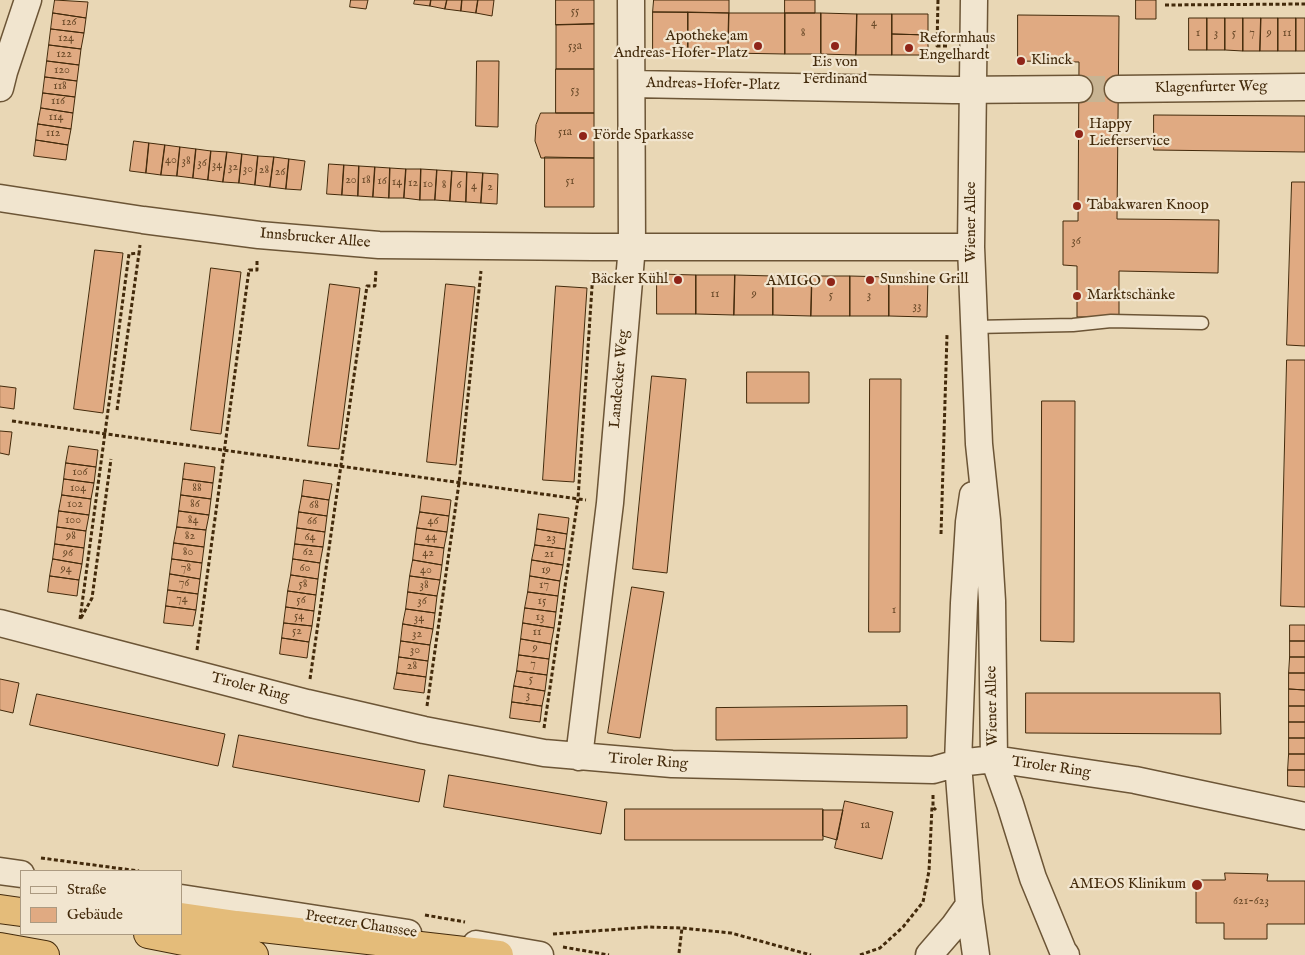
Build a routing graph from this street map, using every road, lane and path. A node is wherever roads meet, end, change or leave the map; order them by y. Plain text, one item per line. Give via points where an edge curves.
1 (28, 0) edge
2 (631, 0) edge
3 (938, 0) edge
4 (974, 0) edge
5 (1277, 2) edge
6 (1305, 4) edge
7 (1165, 5) dead end
8 (974, 46) junction
9 (632, 84) junction
10 (1305, 87) edge
11 (0, 88) edge
12 (1079, 89) tunnel mouth
13 (1118, 89) tunnel mouth
14 (974, 90) junction
15 (0, 198) edge
16 (143, 220) junction
17 (259, 234) junction
18 (379, 245) junction
19 (484, 245) junction
20 (632, 246) junction
21 (593, 247) junction
22 (971, 247) junction
23 (139, 253) junction
24 (1202, 323) dead end
25 (974, 327) junction
26 (117, 410) dead end
27 (12, 421) dead end
28 (105, 433) junction
29 (979, 444) junction
30 (224, 450) junction
31 (111, 459) dead end
32 (341, 466) junction
33 (459, 483) junction
34 (578, 499) junction
35 (610, 503) junction
36 (0, 623) edge
37 (194, 674) junction
38 (307, 703) junction
39 (424, 730) junction
40 (544, 754) junction
41 (579, 757) junction
42 (994, 759) junction
43 (958, 763) junction
44 (962, 806) junction
45 (1305, 816) edge
46 (29, 866) edge
47 (117, 870) edge
48 (0, 871) edge
49 (182, 898) edge
50 (969, 905) junction
51 (0, 909) edge
52 (20, 912) edge
53 (182, 917) edge
54 (682, 928) junction
55 (153, 935) edge
56 (550, 944) edge
57 (0, 948) edge
58 (679, 953) dead end
59 (45, 955) edge
60 (254, 955) edge
61 (499, 955) edge
62 (609, 955) edge
63 (811, 955) edge
64 (860, 955) edge
65 (929, 955) edge
66 (976, 955) edge
67 (1066, 955) edge

1 - 11 street
2 - 9 street, Landecker Weg
3 - 8 path via 937,46
4 - 8 street, Wiener Allee
5 - 6 path
5 - 7 path
8 - 14 street, Wiener Allee
9 - 14 street, Andreas-Hofer-Platz
9 - 20 street, Landecker Weg
10 - 13 street, Klagenfurter Weg
12 - 14 street
14 - 22 street, Wiener Allee
15 - 16 street, Innsbrucker Allee
16 - 17 street, Innsbrucker Allee
16 - 23 path
17 - 18 street, Innsbrucker Allee
17 - 30 path via 257,270 249,270
18 - 19 street, Innsbrucker Allee
18 - 32 path via 374,286 367,286
19 - 21 street, Innsbrucker Allee
19 - 33 path
20 - 21 street, Innsbrucker Allee
20 - 22 street
20 - 35 street, Landecker Weg
21 - 34 path
22 - 25 street, Wiener Allee
23 - 26 path
23 - 28 path via 129,254
24 - 25 lane via 1111,320 1073,325
25 - 29 street, Wiener Allee
27 - 28 path
28 - 30 path
28 - 31 path via 80,621 92,598
29 - 42 street, Wiener Allee via 992,601
29 - 43 street, Wiener Allee via 969,522
30 - 32 path
30 - 37 path
32 - 33 path
32 - 38 path
33 - 34 path
33 - 39 path
34 - 35 path
34 - 40 path via 544,725
35 - 41 street, Landecker Weg
36 - 37 street, Tiroler Ring
37 - 38 street, Tiroler Ring
38 - 39 street, Tiroler Ring
39 - 40 street, Tiroler Ring
40 - 41 street, Tiroler Ring
41 - 43 street, Tiroler Ring via 672,764 933,770
42 - 43 street, Tiroler Ring
42 - 45 street, Tiroler Ring via 1135,780
42 - 67 street, Wiener Allee via 1033,878
43 - 44 street, Wiener Allee
44 - 50 street, Wiener Allee
44 - 64 path via 932,807 929,872 923,902 880,948
46 - 47 path
46 - 48 street
49 - 56 street, Preetzer Chaussee via 366,926
50 - 65 street
50 - 66 street, Wiener Allee
51 - 52 highway
53 - 61 highway
54 - 56 path via 648,927
54 - 58 path
54 - 63 path via 731,933
55 - 60 highway
56 - 62 path
57 - 59 highway

